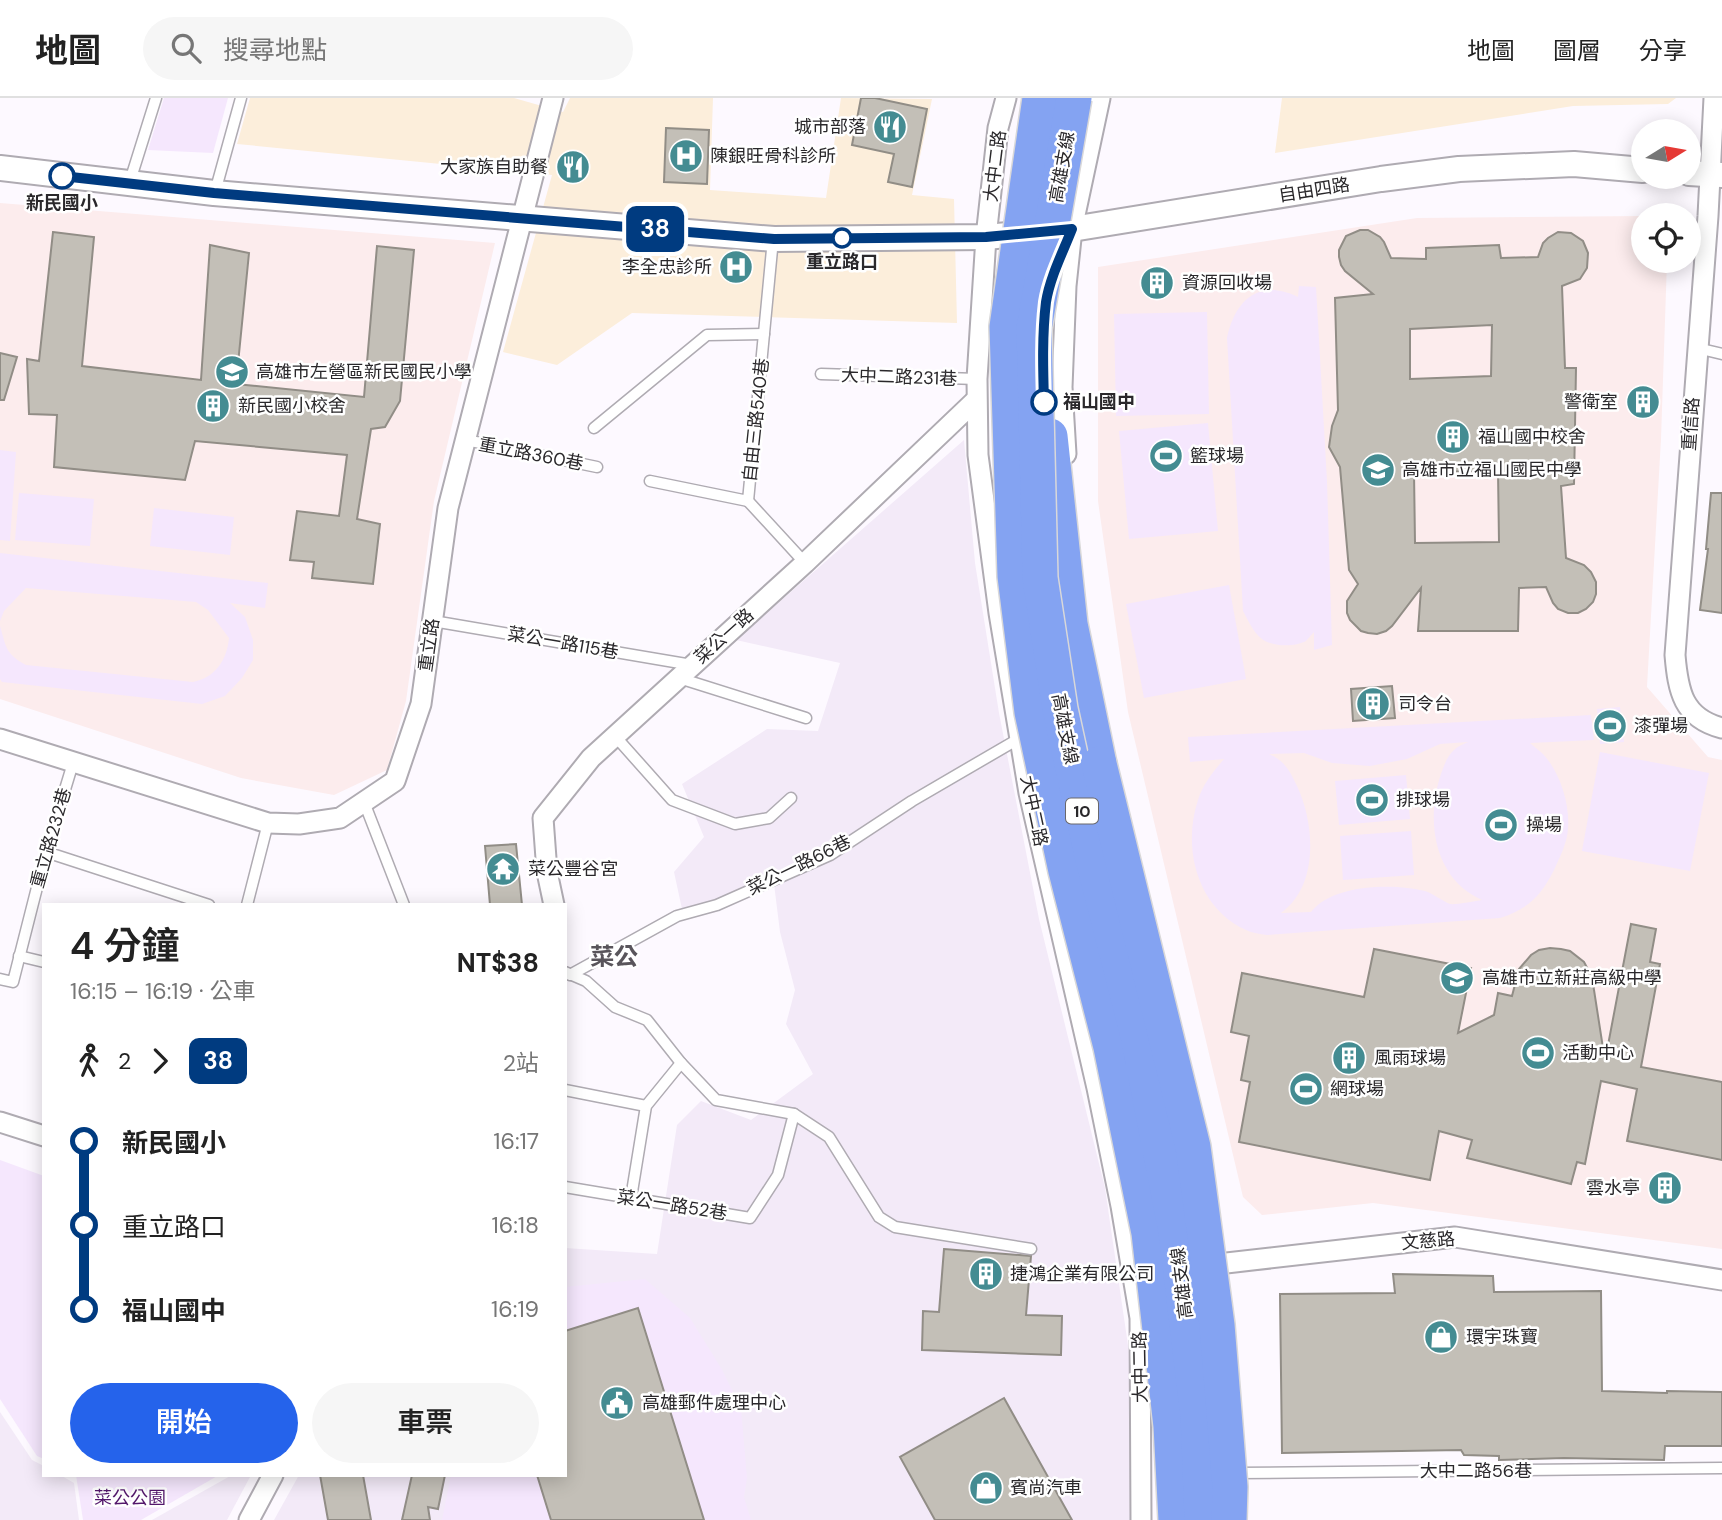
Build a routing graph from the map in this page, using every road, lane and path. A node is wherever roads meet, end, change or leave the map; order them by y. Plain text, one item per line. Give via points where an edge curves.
1 (156, 98) edge
2 (241, 98) edge
3 (553, 98) edge
4 (1006, 98) edge
5 (1028, 98) edge
6 (1040, 98) edge
7 (1073, 98) edge
8 (1100, 98) edge
9 (1714, 98) edge
10 (0, 168) edge
11 (1631, 169) edge
12 (1707, 174) edge
13 (129, 184) junction
14 (214, 193) junction
15 (522, 218) junction
16 (1072, 229) junction
17 (986, 237) junction
18 (774, 239) junction
19 (764, 334) junction
20 (1697, 348) junction
21 (1722, 354) edge
22 (1043, 366) junction
23 (821, 374) dead end
24 (976, 379) junction
25 (976, 400) junction
26 (594, 428) dead end
27 (466, 440) junction
28 (597, 467) dead end
29 (650, 481) dead end
30 (748, 501) junction
31 (805, 563) junction
32 (1015, 576) junction
33 (433, 621) junction
34 (686, 671) junction
35 (806, 718) dead end
36 (1722, 728) edge
37 (615, 736) junction
38 (1020, 738) junction
39 (0, 739) edge
40 (73, 763) junction
41 (791, 798) dead end
42 (364, 802) junction
43 (268, 823) junction
44 (46, 852) junction
45 (203, 903) edge
46 (248, 903) edge
47 (403, 903) edge
48 (554, 903) edge
49 (19, 956) junction
50 (42, 962) edge
51 (568, 973) edge
52 (0, 979) edge
53 (681, 1063) junction
54 (567, 1090) edge
55 (646, 1105) junction
56 (794, 1114) junction
57 (0, 1122) edge
58 (42, 1135) edge
59 (567, 1188) edge
60 (631, 1198) junction
61 (1031, 1249) dead end
62 (1221, 1264) junction
63 (1198, 1266) junction
64 (1133, 1275) junction
65 (1722, 1280) edge
66 (1222, 1374) junction
67 (1171, 1426) junction
68 (1722, 1468) edge
69 (1229, 1473) junction
70 (272, 1477) edge
71 (249, 1520) edge
72 (1141, 1520) edge
73 (1159, 1520) edge
74 (1176, 1520) edge
75 (1202, 1520) edge
76 (1230, 1520) edge

1 - 13 lane
2 - 14 lane
3 - 15 street, 重立路
4 - 17 street, 大中二路 via 998,128
5 - 32 highway, bridge via 995,300 994,436
6 - 32 highway, 高雄支線 / 10, bridge via 1007,327
7 - 75 highway, 高雄支線 / 10, bridge via 1034,330 1040,578 1060,709 1138,1036 1176,1232 1198,1416
8 - 16 street
9 - 12 street, 重信路
10 - 13 street, 自由四路
11 - 16 street, 自由四路 via 1574,164 1459,169
12 - 20 street, 重信路
13 - 14 street, 自由四路
14 - 15 street, 自由四路
15 - 18 street, 自由四路
15 - 27 street, 重立路
16 - 17 street, 自由四路
16 - 22 street via 1046,300
16 - 62 street via 1062,387 1073,565 1105,754 1163,954 1192,1076
17 - 18 street, 自由四路
17 - 24 street, 大中二路
18 - 19 lane, 自由三路540巷
19 - 26 lane via 707,335
19 - 30 lane, 自由三路540巷
20 - 21 lane
20 - 36 street, 重信路 via 1675,655 1677,681 1686,706
22 - 63 street via 1046,492 1062,613
22 - 76 highway, bridge via 1070,624 1193,1147 1216,1325
23 - 24 lane, 大中二路231巷
24 - 25 street, 大中二路
25 - 31 street, 菜公一路
25 - 38 street, 大中二路 via 978,455 995,586
27 - 28 lane, 重立路360巷
27 - 33 street, 重立路 via 448,508
29 - 30 lane, 自由三路540巷
30 - 31 lane
31 - 34 street, 菜公一路
32 - 67 highway, 高雄支線 / 10, bridge via 1032,712 1111,1046 1149,1233
33 - 34 lane, 菜公一路115巷
33 - 42 street, 重立路 via 421,704 395,781
34 - 35 lane, 菜公一路115巷
34 - 37 street, 菜公一路
37 - 41 lane via 672,800 735,824 769,818
37 - 48 street, 菜公一路 via 591,758 543,818
38 - 51 lane, 菜公一路66巷 via 830,855 717,905 677,916
38 - 64 street, 大中二路
39 - 40 street, 重立路
40 - 43 street, 重立路
40 - 44 lane, 重立路232巷
42 - 43 street, 重立路 via 340,818
42 - 47 lane
43 - 46 lane
44 - 45 lane
44 - 49 lane, 重立路232巷
49 - 50 lane
49 - 52 lane, 重立路232巷 via 13,982
51 - 53 lane via 586,981 615,1007 647,1020
53 - 55 lane
53 - 56 lane via 716,1100
54 - 55 lane
55 - 60 lane
56 - 60 lane, 菜公一路52巷 via 778,1175 750,1218
56 - 61 lane via 829,1137 879,1217 895,1227
57 - 58 street
59 - 60 lane, 菜公一路52巷
62 - 63 street, 文慈路
62 - 65 street, 文慈路 via 1455,1237
62 - 66 street
63 - 64 street, 文慈路
63 - 66 street
64 - 72 street, 大中二路 via 1140,1318
66 - 69 street
67 - 73 highway, bridge
67 - 74 highway, 高雄支線 / 10, bridge
68 - 69 lane, 大中二路56巷
69 - 76 street
70 - 71 street

